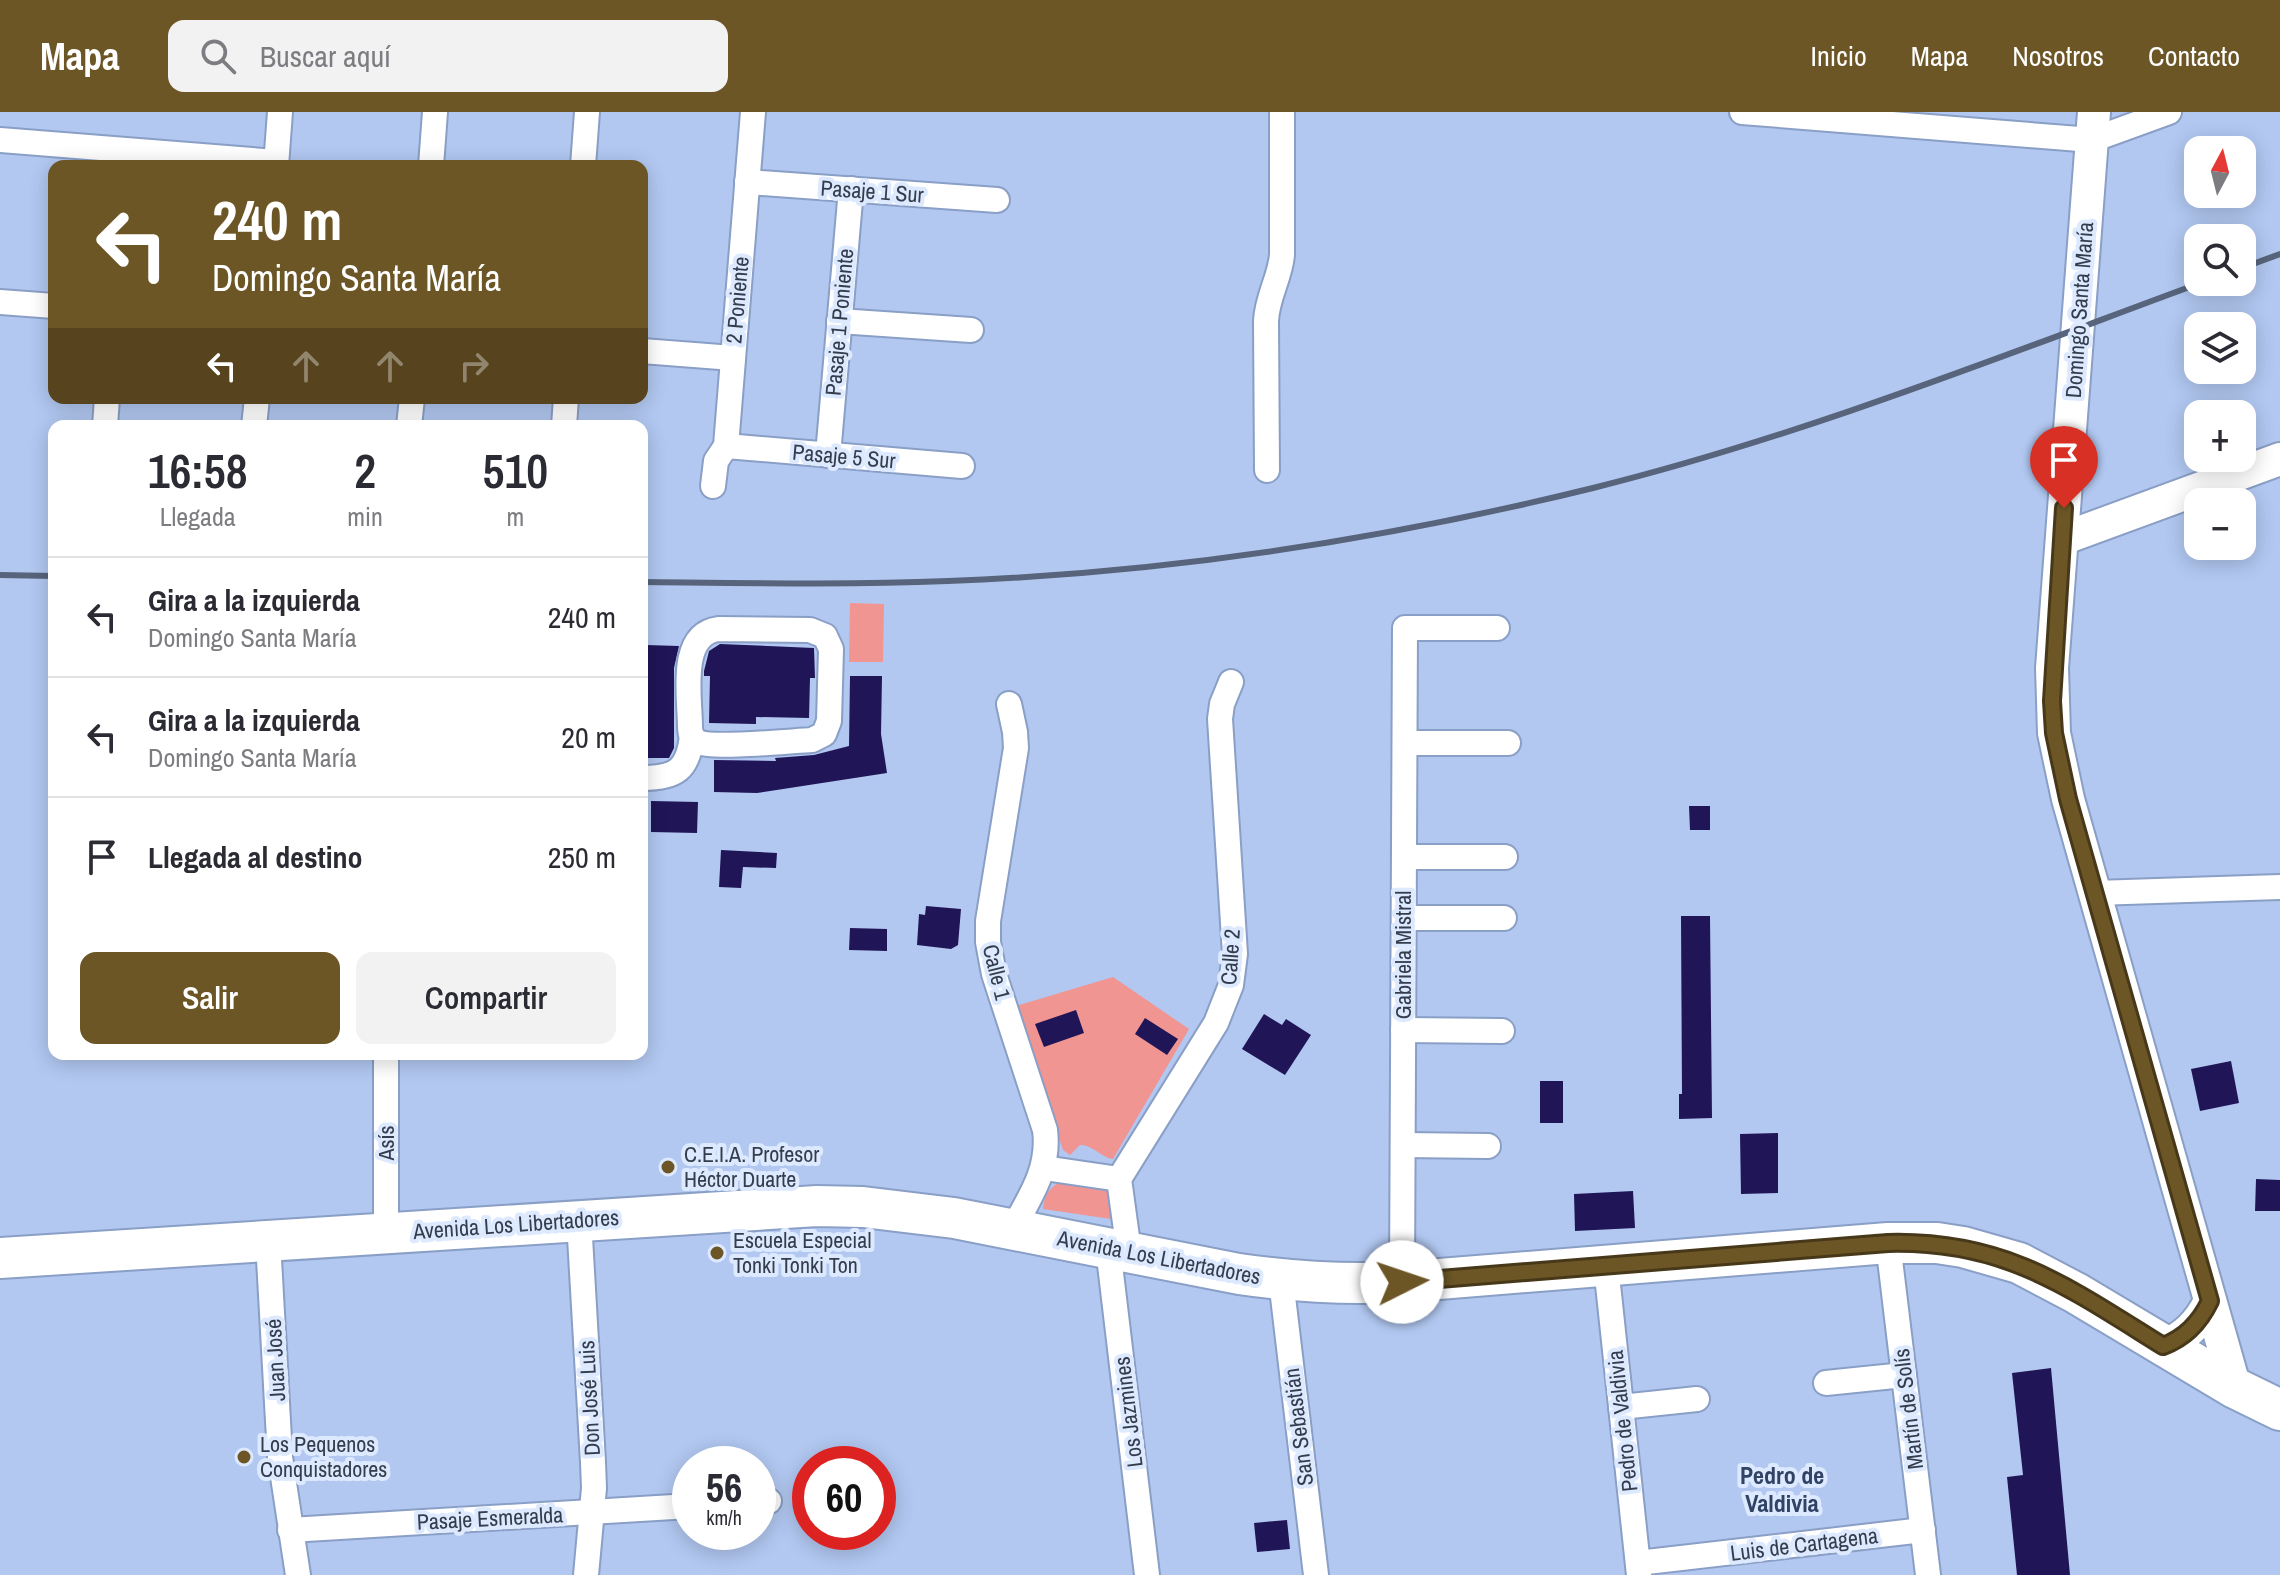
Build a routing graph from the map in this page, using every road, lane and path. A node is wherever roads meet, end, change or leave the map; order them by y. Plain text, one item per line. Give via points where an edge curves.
1 (280, 112) edge
2 (435, 112) edge
3 (587, 112) edge
4 (753, 112) edge
5 (1282, 112) edge
6 (1742, 112) edge
7 (2169, 112) edge
8 (2093, 126) edge
9 (0, 140) edge
10 (230, 160) edge
11 (276, 160) edge
12 (431, 160) edge
13 (583, 160) edge
14 (747, 182) junction
15 (851, 189) junction
16 (997, 200) dead end
17 (0, 302) edge
18 (48, 306) edge
19 (839, 321) junction
20 (971, 330) dead end
21 (648, 351) edge
22 (733, 358) junction
23 (726, 446) junction
24 (828, 455) junction
25 (2280, 459) edge
26 (962, 466) dead end
27 (1267, 470) dead end
28 (713, 486) dead end
29 (2062, 539) junction
30 (1497, 628) dead end
31 (1231, 682) dead end
32 (1009, 704) dead end
33 (692, 736) junction
34 (1405, 743) junction
35 (1508, 743) dead end
36 (648, 778) edge
37 (1404, 857) junction
38 (1505, 857) dead end
39 (2280, 887) edge
40 (2095, 893) junction
41 (1404, 918) junction
42 (1504, 918) dead end
43 (1403, 1030) junction
44 (1502, 1031) dead end
45 (386, 1060) edge
46 (1403, 1145) junction
47 (1488, 1146) dead end
48 (1044, 1168) junction
49 (1119, 1179) junction
50 (579, 1220) junction
51 (1012, 1230) junction
52 (386, 1233) junction
53 (268, 1241) junction
54 (1888, 1243) junction
55 (1118, 1250) junction
56 (0, 1258) edge
57 (1606, 1266) junction
58 (1281, 1280) junction
59 (1402, 1282) junction
60 (2210, 1301) junction
61 (2163, 1346) junction
62 (1904, 1375) junction
63 (1826, 1383) dead end
64 (2235, 1388) junction
65 (1697, 1399) dead end
66 (1621, 1407) junction
67 (2280, 1410) edge
68 (672, 1507) edge
69 (592, 1512) junction
70 (290, 1530) junction
71 (1923, 1530) junction
72 (1638, 1569) edge
73 (298, 1575) edge
74 (586, 1575) edge
75 (1147, 1575) edge
76 (1316, 1575) edge
77 (1928, 1575) edge

1 - 11 street
2 - 12 street
3 - 13 street
4 - 14 street, 2 Poniente
5 - 27 street via 1282,255 1266,321
6 - 8 street
7 - 8 street
8 - 29 street, Domingo Santa María
9 - 10 street
14 - 15 street, Pasaje 1 Sur
14 - 22 street, 2 Poniente
15 - 16 street, Pasaje 1 Sur
15 - 19 street, Pasaje 1 Poniente
17 - 18 street
19 - 20 street
19 - 24 street, Pasaje 1 Poniente
21 - 22 street
22 - 23 street, 2 Poniente
23 - 24 street, Pasaje 5 Sur
23 - 28 street, 2 Poniente via 716,461
24 - 26 street, Pasaje 5 Sur
25 - 29 street
29 - 40 street, Domingo Santa María via 2052,668 2054,733
30 - 34 street, Gabriela Mistral via 1405,628
31 - 49 street, Calle 2 via 1220,719 1235,954 1231,985 1216,1023
32 - 48 street, Calle 1 via 1016,748 988,942 1045,1130
33 - 33 street via 690,656 704,633 810,630 825,636 831,649 824,734 812,740 717,744
33 - 36 street via 690,757 683,766 664,777
34 - 35 street
34 - 37 street, Gabriela Mistral
37 - 38 street
37 - 41 street, Gabriela Mistral
39 - 40 street
40 - 60 street, Domingo Santa María
41 - 42 street
41 - 43 street, Gabriela Mistral
43 - 44 street
43 - 46 street, Gabriela Mistral
45 - 52 street, Asís
46 - 47 street
46 - 59 street, Gabriela Mistral
48 - 49 street
48 - 51 street, Calle 1
49 - 55 street
50 - 51 main road, Avenida Los Libertadores via 863,1207
50 - 52 main road, Avenida Los Libertadores
50 - 69 street, Don José Luis
51 - 55 main road, Avenida Los Libertadores
52 - 53 main road, Avenida Los Libertadores
53 - 56 main road, Avenida Los Libertadores
53 - 70 street, Juan José via 280,1457
54 - 57 main road, Avenida Los Libertadores
54 - 61 main road, Avenida Los Libertadores via 1937,1243 2019,1263
54 - 62 street, Martín de Solís
55 - 58 main road, Avenida Los Libertadores
55 - 75 street, Los Jazmines
57 - 59 main road, Avenida Los Libertadores
57 - 66 street, Pedro de Valdivia
58 - 59 main road, Avenida Los Libertadores
58 - 76 street, San Sebastián
60 - 61 street via 2191,1329
60 - 64 street, Domingo Santa María
61 - 64 main road, Avenida Los Libertadores
62 - 63 street
62 - 71 street, Martín de Solís
64 - 67 main road, Avenida Los Libertadores
65 - 66 street
66 - 72 street, Pedro de Valdivia
68 - 69 street, Pasaje Esmeralda
69 - 70 street, Pasaje Esmeralda
69 - 74 street, Don José Luis
70 - 73 street, Juan José
71 - 72 street, Luis de Cartagena
71 - 77 street, Martín de Solís

